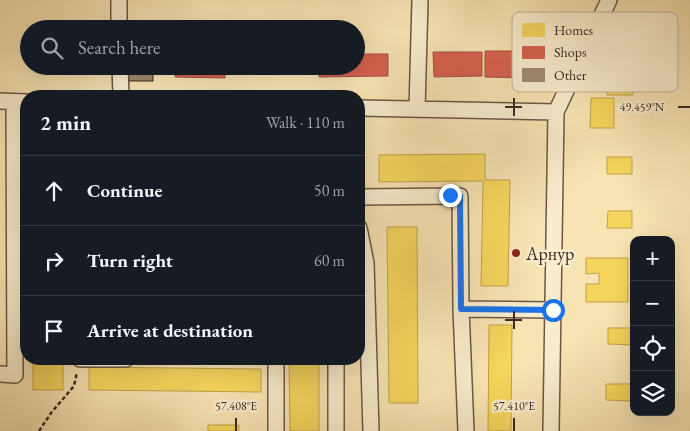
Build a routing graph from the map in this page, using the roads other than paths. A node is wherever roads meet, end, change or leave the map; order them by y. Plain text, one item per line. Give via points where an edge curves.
1 (119, 0) edge
2 (420, 0) edge
3 (610, 0) edge
4 (604, 12) edge
5 (119, 20) edge
6 (120, 75) edge
7 (120, 90) edge
8 (566, 92) edge
9 (14, 102) edge
10 (365, 108) edge
11 (417, 110) junction
12 (556, 112) junction
13 (7, 178) edge
14 (20, 196) edge
15 (365, 197) edge
16 (461, 309) junction
17 (553, 310) junction
18 (365, 319) edge
19 (276, 365) edge
20 (336, 365) edge
21 (0, 374) edge
22 (276, 431) edge
23 (336, 431) edge
24 (371, 431) edge
25 (466, 431) edge
26 (551, 431) edge

1 - 5 street
2 - 11 street
3 - 4 street
6 - 7 street
8 - 12 street
9 - 13 street
10 - 11 street
11 - 12 street
12 - 17 street
13 - 14 street
14 - 21 street via 15,375
15 - 16 street via 460,196
16 - 17 street
16 - 25 street
17 - 26 street
18 - 24 street
19 - 22 street
20 - 23 street

